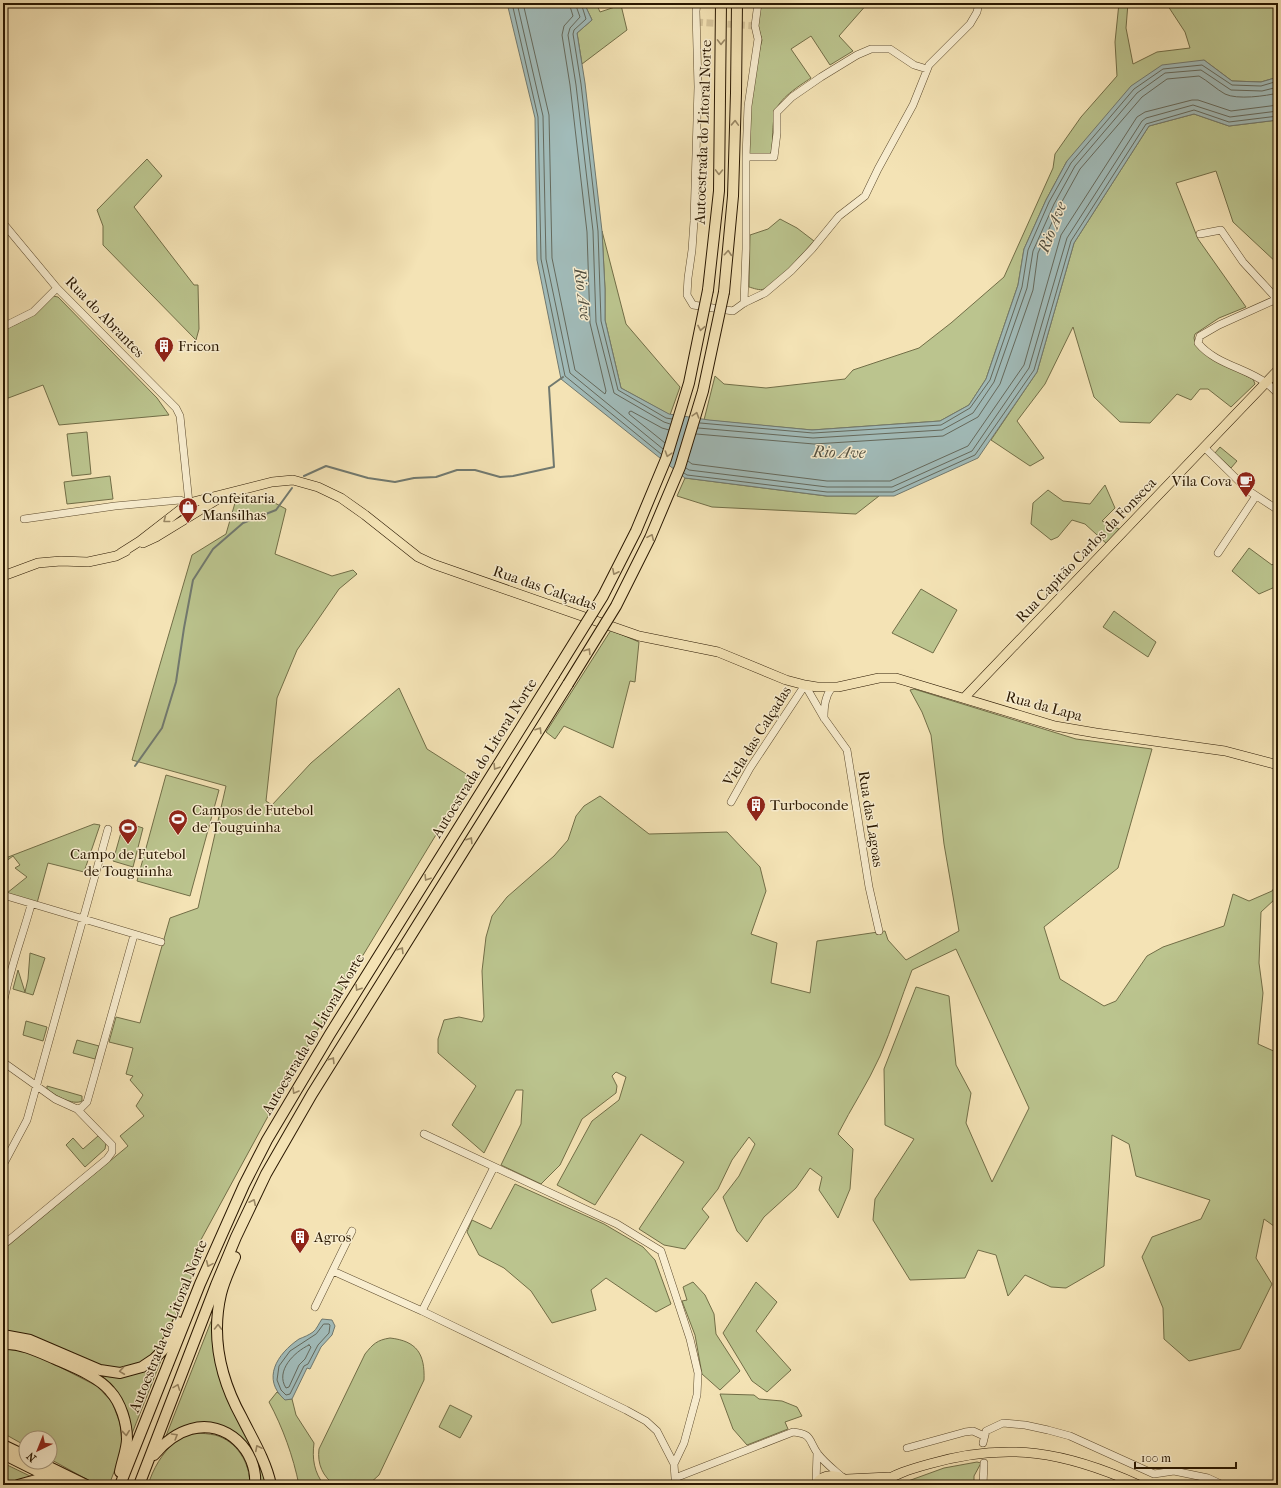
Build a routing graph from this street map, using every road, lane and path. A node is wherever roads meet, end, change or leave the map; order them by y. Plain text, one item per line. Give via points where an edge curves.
1 (697, 3) edge
2 (721, 3) edge
3 (737, 3) edge
4 (758, 3) edge
5 (979, 3) edge
6 (927, 69) junction
7 (746, 157) junction
8 (3, 223) edge
9 (1200, 234) dead end
10 (57, 288) junction
11 (1277, 299) edge
12 (744, 303) junction
13 (3, 327) edge
14 (1278, 370) edge
15 (1266, 382) junction
16 (1278, 394) edge
17 (1204, 447) junction
18 (227, 493) junction
19 (1256, 496) junction
20 (189, 503) junction
21 (1278, 509) edge
22 (194, 513) junction
23 (24, 519) dead end
24 (121, 553) junction
25 (1218, 553) dead end
26 (3, 576) edge
27 (805, 685) junction
28 (832, 687) junction
29 (964, 698) junction
30 (824, 718) junction
31 (1278, 765) edge
32 (731, 802) dead end
33 (108, 829) dead end
34 (3, 895) edge
35 (31, 905) junction
36 (83, 919) junction
37 (879, 931) dead end
38 (134, 935) junction
39 (161, 942) dead end
40 (5, 981) edge
41 (3, 1005) edge
42 (3, 1062) edge
43 (35, 1085) junction
44 (77, 1109) junction
45 (424, 1134) dead end
46 (3, 1164) edge
47 (494, 1167) junction
48 (352, 1231) dead end
49 (236, 1237) junction
50 (3, 1245) edge
51 (333, 1271) junction
52 (200, 1284) junction
53 (315, 1307) dead end
54 (422, 1311) junction
55 (3, 1335) edge
56 (3, 1344) edge
57 (3, 1444) edge
58 (907, 1448) dead end
59 (18, 1452) edge
60 (817, 1453) junction
61 (3, 1454) edge
62 (148, 1463) junction
63 (984, 1463) dead end
64 (674, 1464) junction
65 (55, 1470) edge
66 (889, 1477) junction
67 (847, 1480) edge
68 (62, 1484) edge
69 (816, 1484) edge
70 (18, 1485) edge
71 (86, 1485) edge
72 (117, 1485) edge
73 (120, 1485) edge
74 (139, 1485) edge
75 (255, 1485) edge
76 (271, 1485) edge
77 (878, 1485) edge
78 (983, 1485) edge
79 (1139, 1485) edge
80 (1223, 1485) edge

1 - 12 street via 698,88 694,221 687,295 693,305 733,311
2 -> 52 highway, Autoestrada do Litoral Norte, bridge via 719,191 708,290 689,383 666,459 636,531 603,596 294,1092 244,1184
49 -> 3 highway, Autoestrada do Litoral Norte, bridge via 266,1174 312,1094 616,606 650,538 680,467 703,391 724,292 733,196
4 - 7 street via 755,26 758,39 750,89
5 - 6 street via 970,24
6 - 7 street via 914,65 890,49 871,49 857,55 792,97 777,112 774,157
6 - 12 street via 913,105 865,196 839,216 791,271 765,293
7 - 12 street
8 - 10 street, Rua do Abrantes
9 - 11 street via 1222,230 1243,262
10 - 13 street via 33,312
10 - 20 street, Rua do Abrantes via 176,408 180,416
11 - 15 street via 1219,325 1200,336 1198,343 1217,358
14 - 15 main road, Rua Capitão Carlos da Fonseca
15 - 16 street
15 - 17 main road, Rua Capitão Carlos da Fonseca
17 - 19 street
17 - 29 main road, Rua Capitão Carlos da Fonseca
18 - 20 main road
18 - 22 main road
18 - 27 main road, Rua das Calçadas via 272,482 293,480 318,487 341,498 418,557 433,564 639,636 718,652 786,680
19 - 21 street
19 - 25 street
20 - 22 main road
20 - 23 street via 180,500 116,506
20 -> 24 main road
22 - 24 main road via 156,537
24 - 26 main road via 88,562 38,564
27 - 28 main road, Rua da Lapa via 816,688
27 - 30 street, Rua das Lagoas
27 - 32 street, Viela das Calçadas via 750,768
28 - 29 main road, Rua da Lapa via 879,678 896,678
28 - 30 street via 826,695
29 - 31 main road, Rua da Lapa via 1055,726 1225,751
30 - 37 street, Rua das Lagoas via 847,750 869,887
33 - 36 street
34 - 35 street
35 - 36 street
35 - 40 street via 18,951
36 - 38 street
36 - 43 street
38 - 39 street
38 - 44 street via 87,1102
40 - 41 street
42 - 43 street
43 - 44 street via 55,1099
43 - 46 street via 26,1120
44 - 50 street via 112,1145 112,1152 107,1159
45 - 47 street
47 - 54 street
47 - 64 street via 617,1224 661,1251 690,1339 698,1373 697,1395 684,1443
48 - 51 street
62 -> 49 highway, Autoestrada do Litoral Norte
76 -> 49 highway via 263,1459 233,1401 220,1361 218,1322 221,1294 240,1243
51 - 53 street
51 - 54 street
52 -> 55 highway via 163,1350 142,1367 120,1373 100,1370 30,1340
52 - 73 highway, Autoestrada do Litoral Norte
54 - 64 street via 646,1421 657,1431
56 -> 72 highway via 30,1348 64,1362 92,1377 110,1391 125,1424 127,1440
57 - 59 highway
58 - 80 street via 973,1431 983,1440 986,1430 1003,1423 1025,1425 1070,1436 1154,1474 1174,1471 1208,1478
60 - 64 street via 811,1439 802,1433 793,1432 675,1478
60 - 67 street
60 - 69 street
61 - 68 highway
62 - 74 highway, Autoestrada do Litoral Norte
62 -> 75 highway via 161,1446 173,1437 192,1428 210,1428 229,1434 246,1449 254,1466
63 - 78 street
65 - 71 highway
66 - 67 main road
66 - 77 main road
66 - 79 main road via 961,1455 1008,1451 1071,1459
67 - 69 main road via 828,1476
68 - 70 highway via 36,1480

